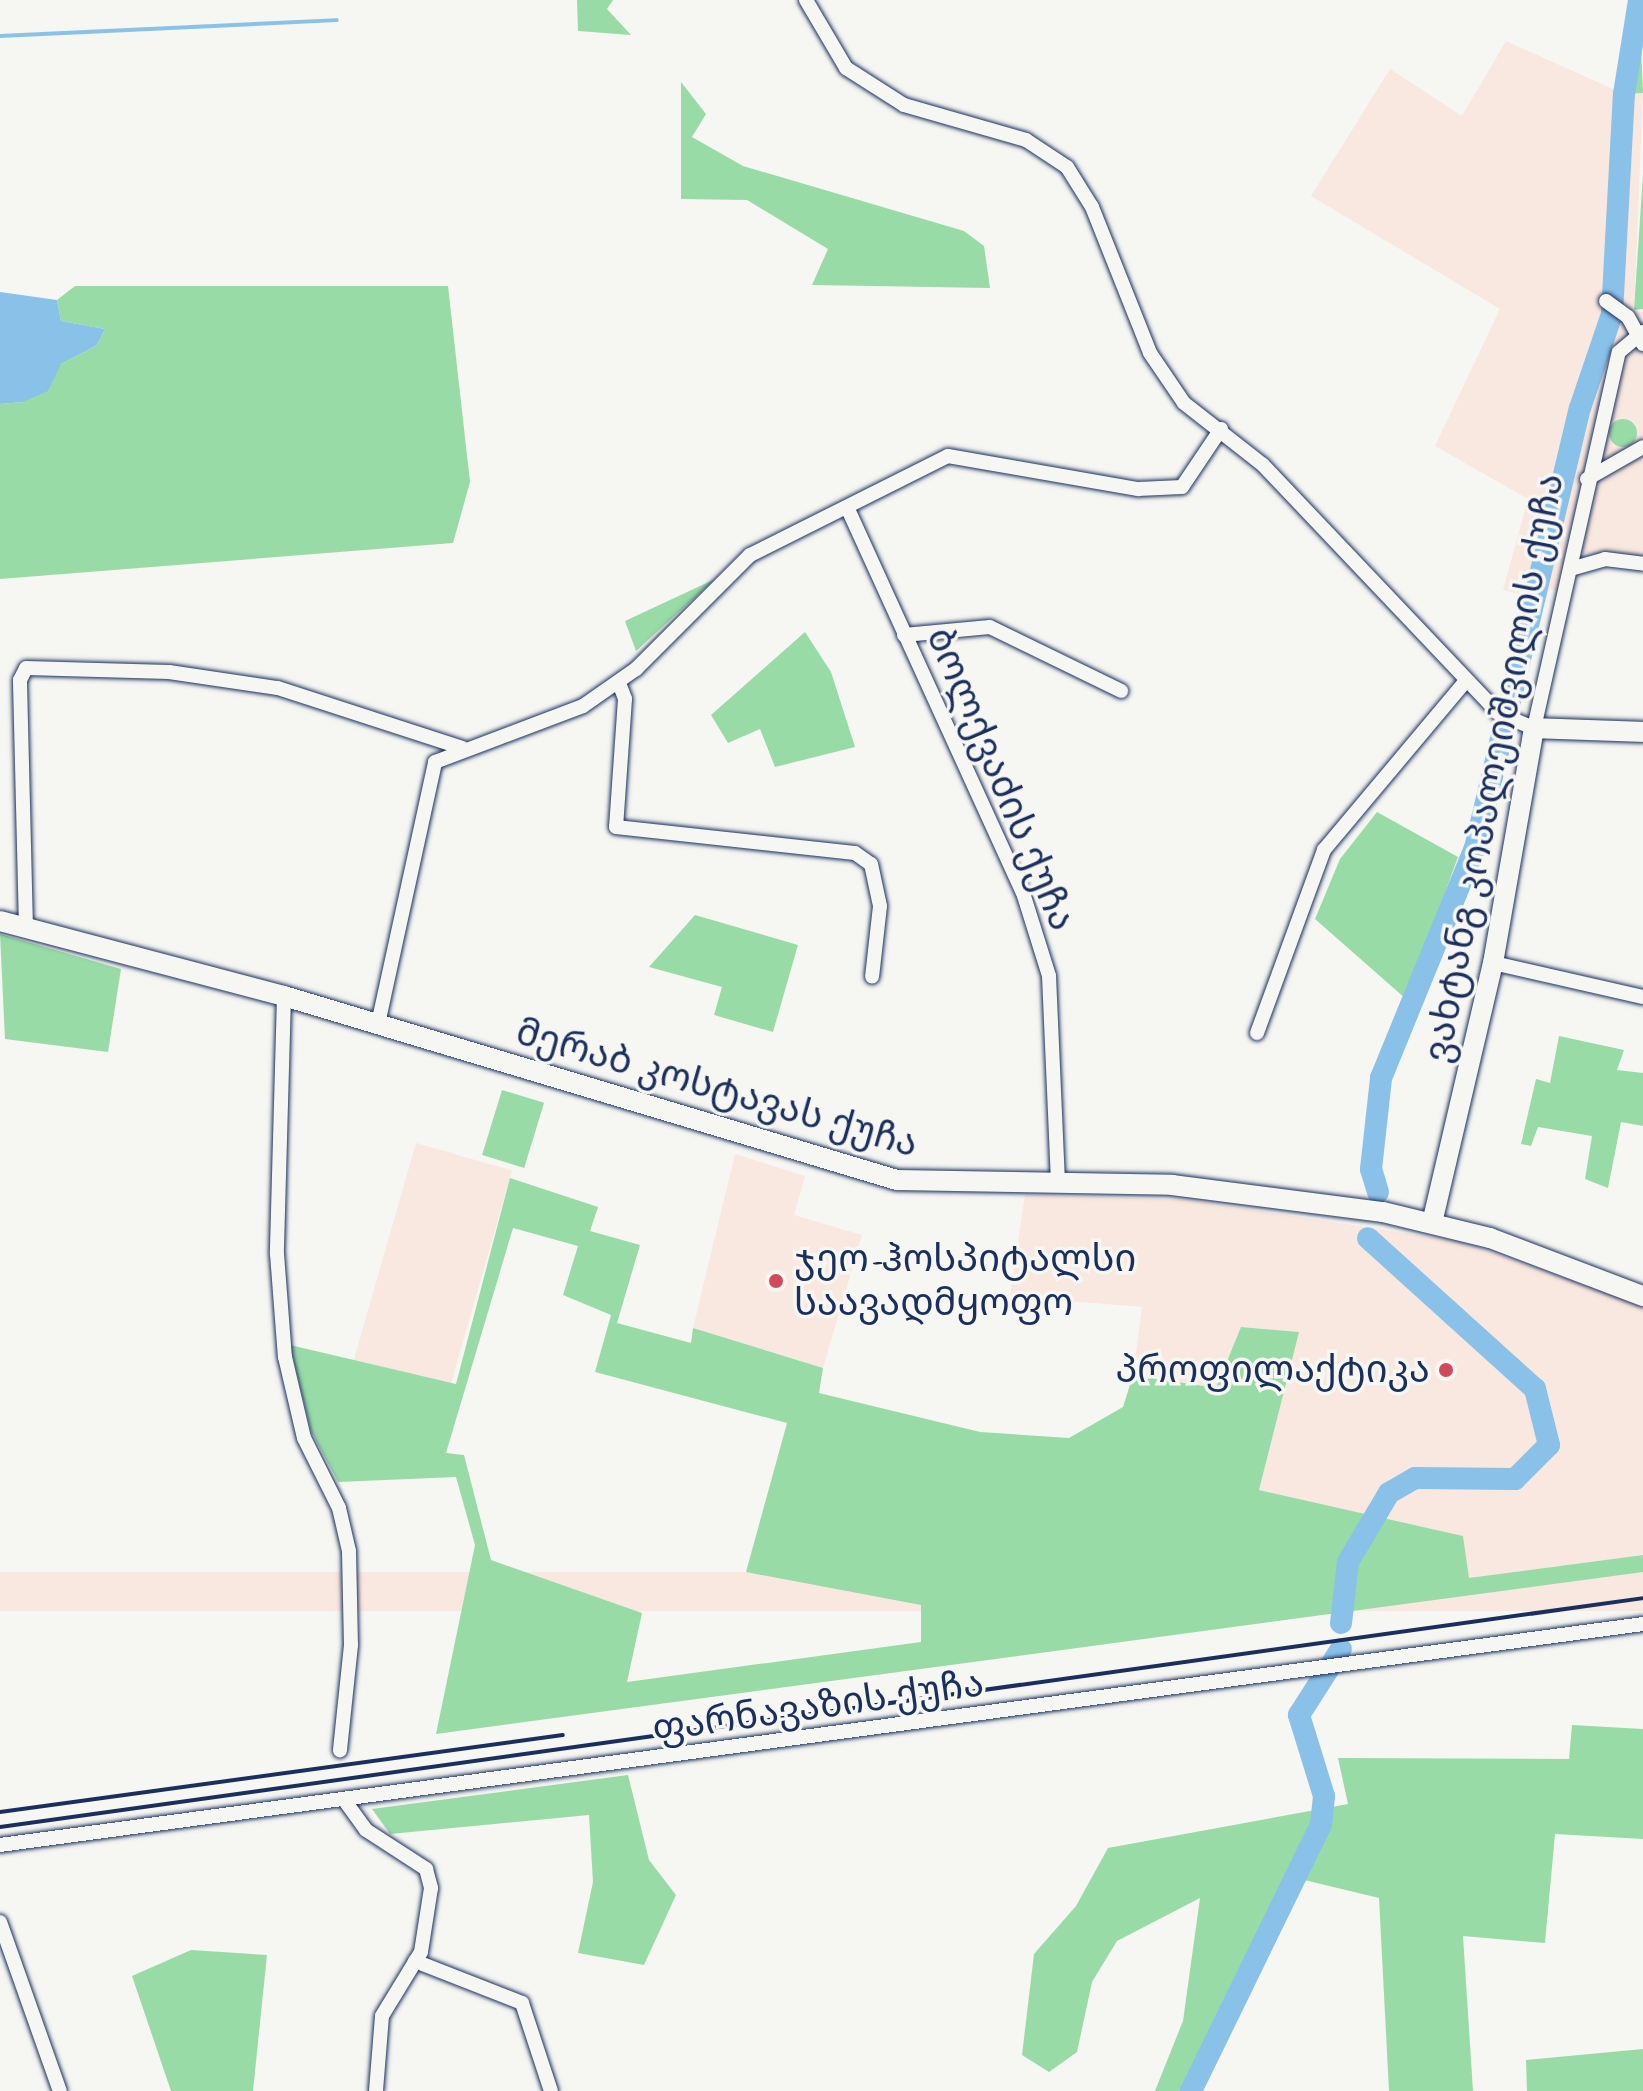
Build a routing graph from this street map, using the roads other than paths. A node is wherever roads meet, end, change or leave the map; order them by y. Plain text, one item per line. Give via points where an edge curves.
1 (806, 0) edge
2 (1612, 304) dead end
3 (1642, 337) edge
4 (1221, 429) junction
5 (1643, 447) edge
6 (1587, 479) junction
7 (847, 507) junction
8 (1643, 564) edge
9 (1574, 568) junction
10 (904, 635) junction
11 (1466, 681) junction
12 (619, 683) junction
13 (1121, 691) dead end
14 (1534, 728) junction
15 (1643, 732) edge
16 (463, 748) junction
17 (0, 921) edge
18 (26, 928) junction
19 (1493, 963) junction
20 (872, 977) dead end
21 (284, 996) junction
22 (1643, 997) edge
23 (378, 1024) junction
24 (1257, 1033) dead end
25 (1058, 1183) junction
26 (1432, 1223) junction
27 (1643, 1296) edge
28 (1643, 1624) edge
29 (340, 1750) dead end
30 (345, 1801) junction
31 (0, 1845) edge
32 (0, 1922) edge
33 (415, 1961) junction
34 (60, 2091) edge
35 (376, 2091) edge
36 (551, 2091) edge

1 - 4 street via 858,75 904,105 1026,140 1067,167 1092,207 1150,353 1184,403
2 - 3 street
3 - 6 street, ვახტანგ კოპალეიშვილის ქუჩა via 1619,352
4 - 7 street via 1182,487 1138,489 948,456
4 - 11 street
5 - 6 street
6 - 9 street, ვახტანგ კოპალეიშვილის ქუჩა
7 - 10 street, ბოლქვაძის ქუჩა
7 - 12 street via 750,555
8 - 9 street via 1605,559
9 - 14 street, ვახტანგ კოპალეიშვილის ქუჩა
10 - 13 street via 990,627
10 - 25 street, ბოლქვაძის ქუჩა via 1024,896 1049,976
11 - 14 street via 1505,716
11 - 24 street via 1324,850
12 - 16 street via 583,706
12 - 20 street via 625,699 616,827 855,853 871,864 880,906
14 - 15 main road
14 - 19 main road, ვახტანგ კოპალეიშვილის ქუჩა
16 - 18 street via 278,688 169,672 26,668 20,680
16 - 23 street via 429,773
17 - 18 main road, მერაბ კოსტავას ქუჩა
18 - 21 main road, მერაბ კოსტავას ქუჩა
19 - 22 street
19 - 26 main road, ვახტანგ კოპალეიშვილის ქუჩა
21 - 23 main road, მერაბ კოსტავას ქუჩა
21 - 29 street via 277,1254 285,1357 304,1438 339,1508 349,1551 351,1645
23 - 25 main road, მერაბ კოსტავას ქუჩა via 897,1180
25 - 26 main road, მერაბ კოსტავას ქუჩა via 1254,1194
26 - 27 main road, მერაბ კოსტავას ქუჩა
28 - 30 street, ფარნავაზის ქუჩა via 1346,1661 1136,1698
30 - 31 street, ფარნავაზის ქუჩა
30 - 33 street via 366,1830 426,1869 428,1915
32 - 34 street
33 - 35 street via 382,2016
33 - 36 street via 522,2003

